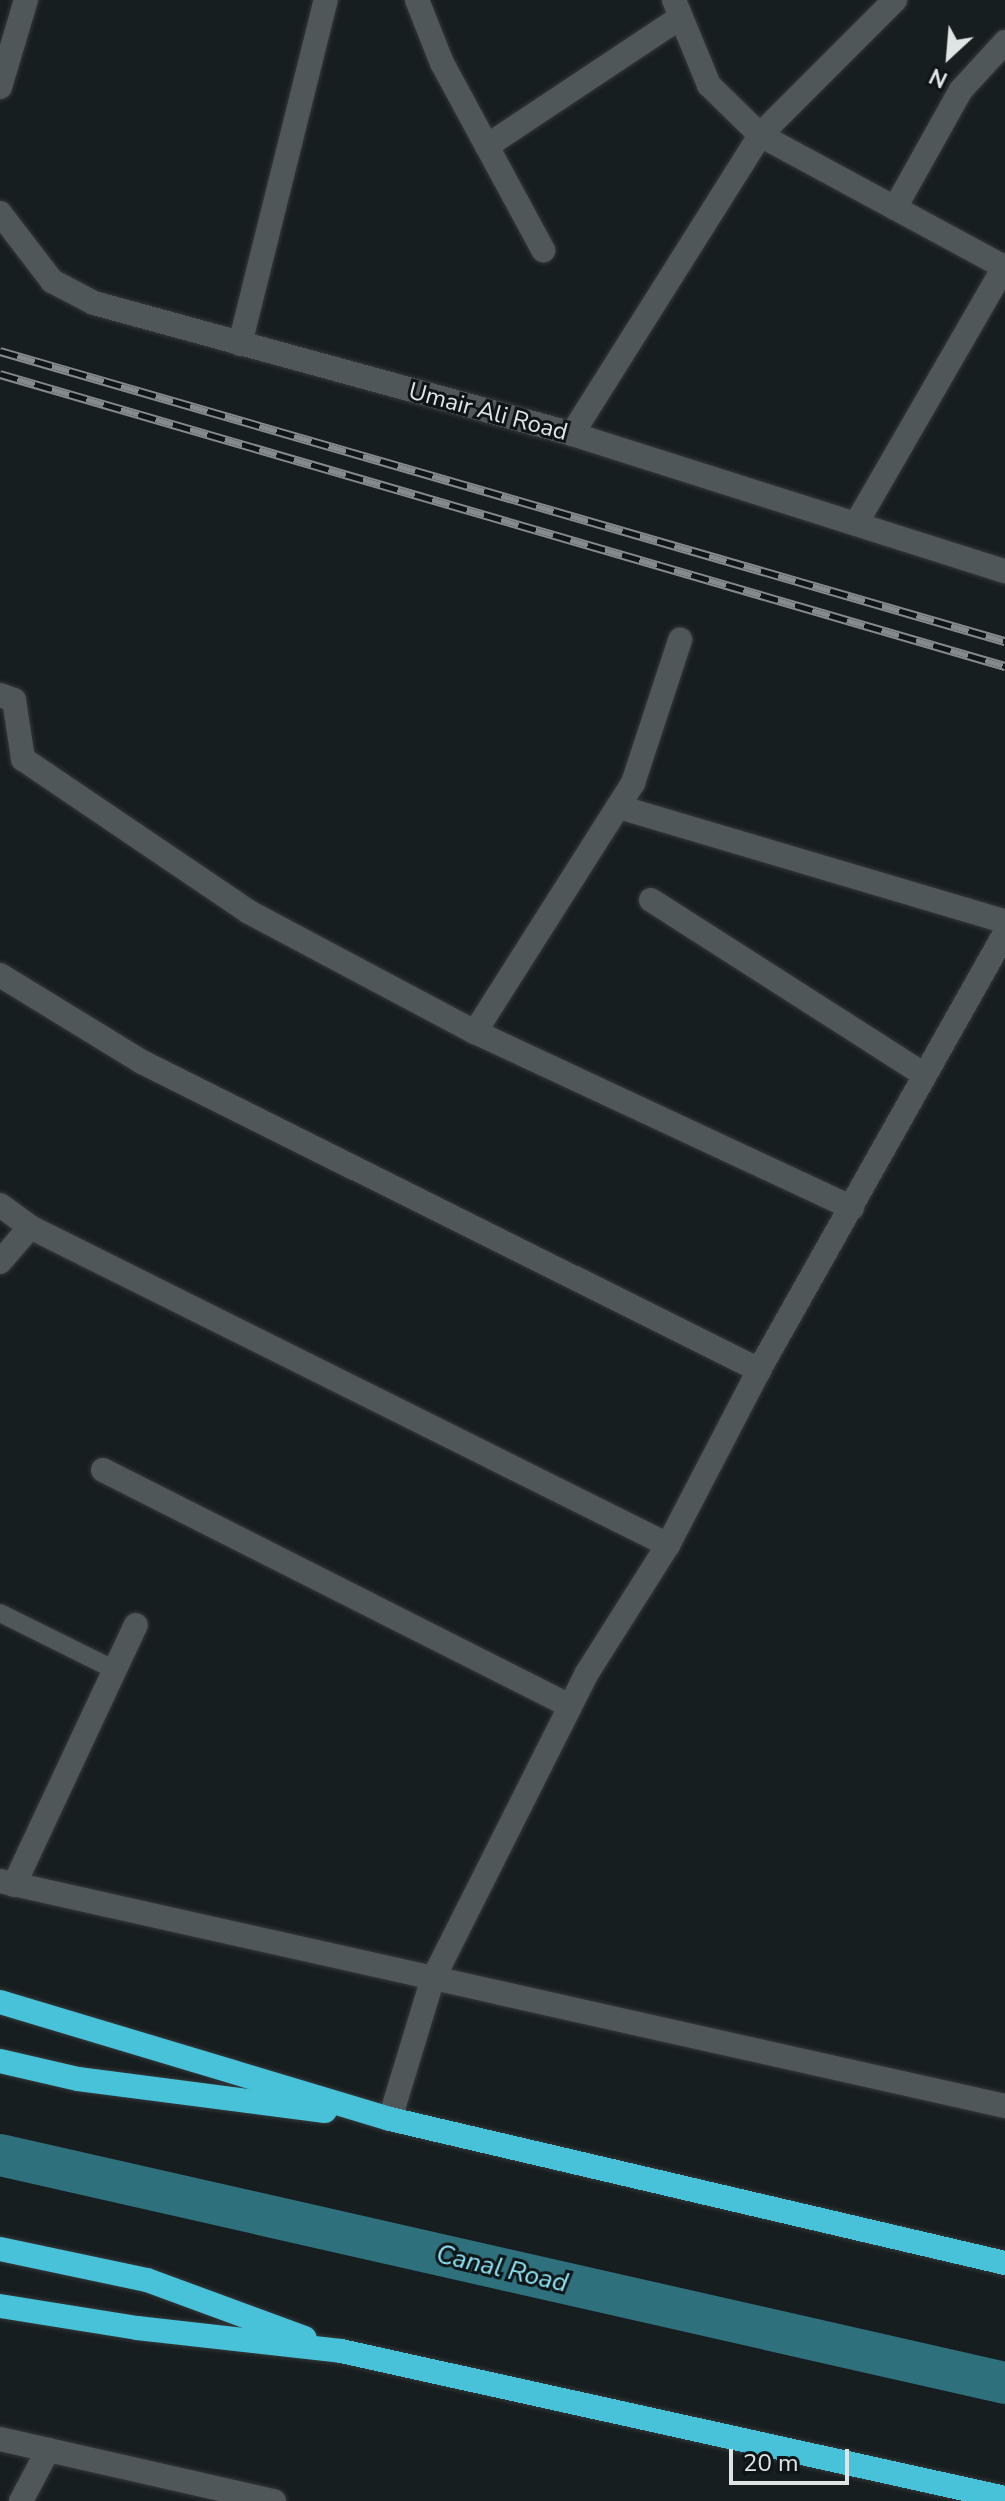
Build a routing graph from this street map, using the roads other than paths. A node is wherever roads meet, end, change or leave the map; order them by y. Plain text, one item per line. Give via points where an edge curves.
1 (26, 0) edge
2 (326, 0) edge
3 (417, 0) edge
4 (895, 0) edge
5 (677, 9) edge
6 (865, 10) edge
7 (1005, 42) edge
8 (0, 87) edge
9 (760, 135) junction
10 (487, 146) junction
11 (895, 208) junction
12 (0, 213) edge
13 (543, 250) dead end
14 (1005, 267) edge
15 (240, 344) junction
16 (572, 434) junction
17 (857, 522) junction
18 (1005, 571) edge
19 (680, 640) dead end
20 (0, 695) edge
21 (619, 807) junction
22 (651, 900) dead end
23 (1005, 921) edge
24 (1005, 933) edge
25 (0, 975) edge
26 (475, 1032) junction
27 (925, 1075) junction
28 (0, 1205) edge
29 (852, 1208) junction
30 (30, 1227) junction
31 (0, 1262) edge
32 (759, 1370) junction
33 (103, 1470) dead end
34 (668, 1545) junction
35 (0, 1613) edge
36 (136, 1625) dead end
37 (115, 1670) junction
38 (570, 1706) junction
39 (7, 1883) edge
40 (432, 1981) junction
41 (0, 2002) edge
42 (0, 2061) edge
43 (1005, 2106) edge
44 (390, 2119) junction
45 (0, 2249) edge
46 (1005, 2263) edge
47 (0, 2306) edge
48 (341, 2351) junction
49 (0, 2439) edge
50 (48, 2450) junction
51 (943, 2492) edge
52 (1005, 2498) edge
53 (21, 2501) edge
54 (274, 2501) edge

1 - 8 street
2 - 15 street
3 - 10 street via 442,63
4 - 6 street
5 - 9 street via 709,85
5 - 10 street
6 - 9 street
7 - 11 street via 961,90
9 - 11 street
9 - 16 street
10 - 13 street
11 - 14 street
12 - 15 street, Umair Ali Road via 52,281 72,294
14 - 17 street
15 - 16 street, Umair Ali Road
16 - 17 street, Umair Ali Road
17 - 18 street, Umair Ali Road
19 - 21 street via 633,783
20 - 26 street via 14,700 23,759 249,912
21 - 23 street
21 - 26 street
22 - 27 street
24 - 27 street
25 - 32 street via 142,1062
26 - 29 street
27 - 29 street
28 - 30 street
29 - 32 street
30 - 31 street
30 - 34 street
32 - 34 street
33 - 38 street
34 - 38 street
35 - 37 lane
36 - 37 street
37 - 39 street
38 - 40 street
39 - 40 street
40 - 43 street
40 - 44 street
41 - 44 highway
42 - 44 highway via 78,2079
44 - 46 highway
45 - 48 highway via 147,2280
47 - 48 highway
48 - 51 highway
49 - 50 street
50 - 53 street
50 - 54 street
51 - 52 highway

